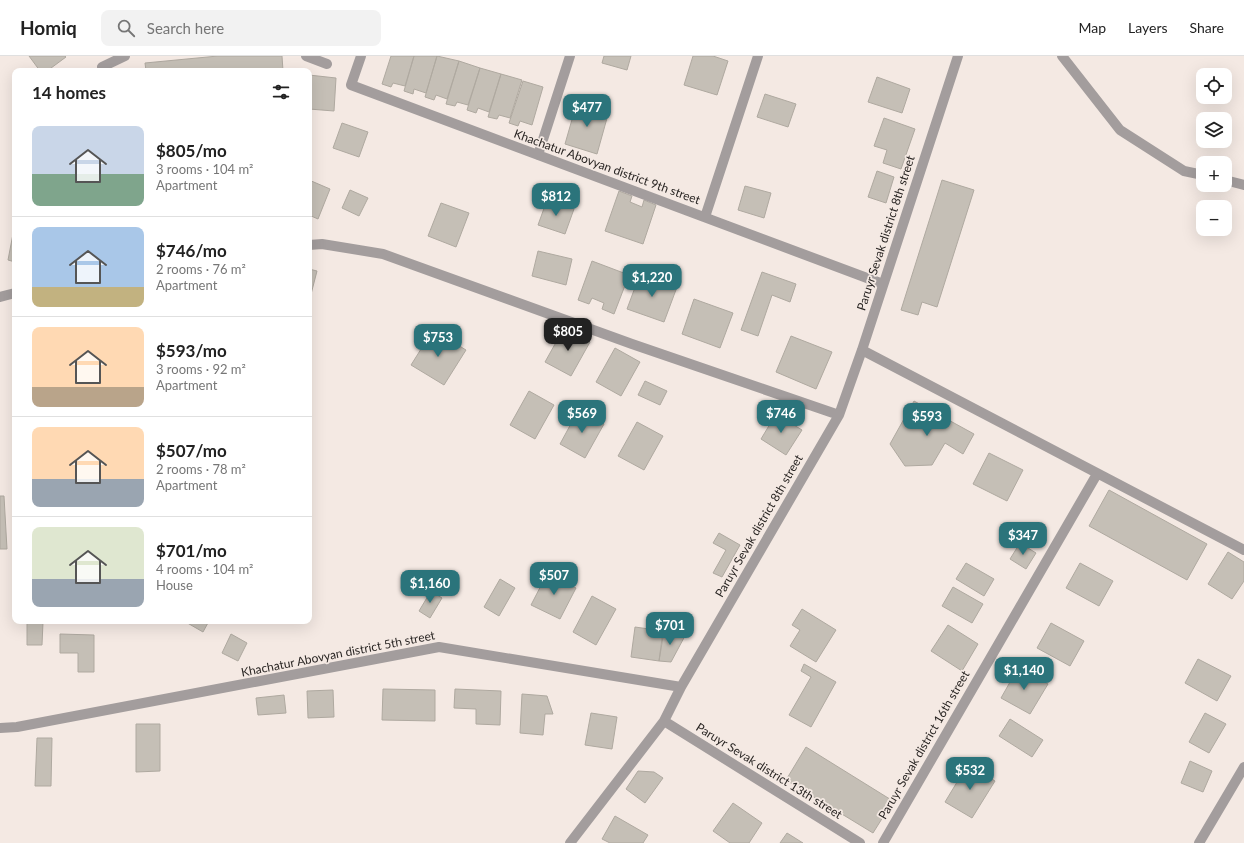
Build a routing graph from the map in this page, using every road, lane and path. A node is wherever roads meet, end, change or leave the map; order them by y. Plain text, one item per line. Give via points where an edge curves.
1 (124, 56) edge
2 (306, 56) edge
3 (361, 56) edge
4 (570, 56) edge
5 (758, 56) edge
6 (958, 56) edge
7 (1062, 56) edge
8 (327, 64) dead end
9 (102, 67) dead end
10 (538, 155) junction
11 (1196, 174) edge
12 (1232, 182) edge
13 (1244, 185) edge
14 (705, 217) junction
15 (312, 244) edge
16 (883, 284) junction
17 (12, 294) edge
18 (0, 297) edge
19 (862, 350) junction
20 (839, 415) junction
21 (1097, 474) junction
22 (1244, 550) edge
23 (681, 687) junction
24 (664, 721) junction
25 (0, 728) edge
26 (1244, 767) edge
27 (570, 843) edge
28 (860, 843) edge
29 (883, 843) edge
30 (1199, 843) edge

1 - 9 street
2 - 8 street
3 - 10 street, Khachatur Abovyan district 9th street via 351,85
4 - 10 street
5 - 14 street
6 - 16 street, Paruyr Sevak district 8th street
7 - 11 street via 1120,130 1184,171
10 - 14 street, Khachatur Abovyan district 9th street
12 - 13 street
14 - 16 street, Khachatur Abovyan district 9th street
15 - 20 street via 383,254
16 - 19 street, Paruyr Sevak district 8th street
17 - 18 street
19 - 20 street, Paruyr Sevak district 8th street
19 - 21 street
20 - 23 street, Paruyr Sevak district 8th street
21 - 22 street
21 - 29 street, Paruyr Sevak district 16th street
23 - 24 street, Paruyr Sevak district 8th street
23 - 25 street, Khachatur Abovyan district 5th street via 439,647 17,727
24 - 27 street, Paruyr Sevak district 8th street
24 - 28 street, Paruyr Sevak district 13th street
26 - 30 street

